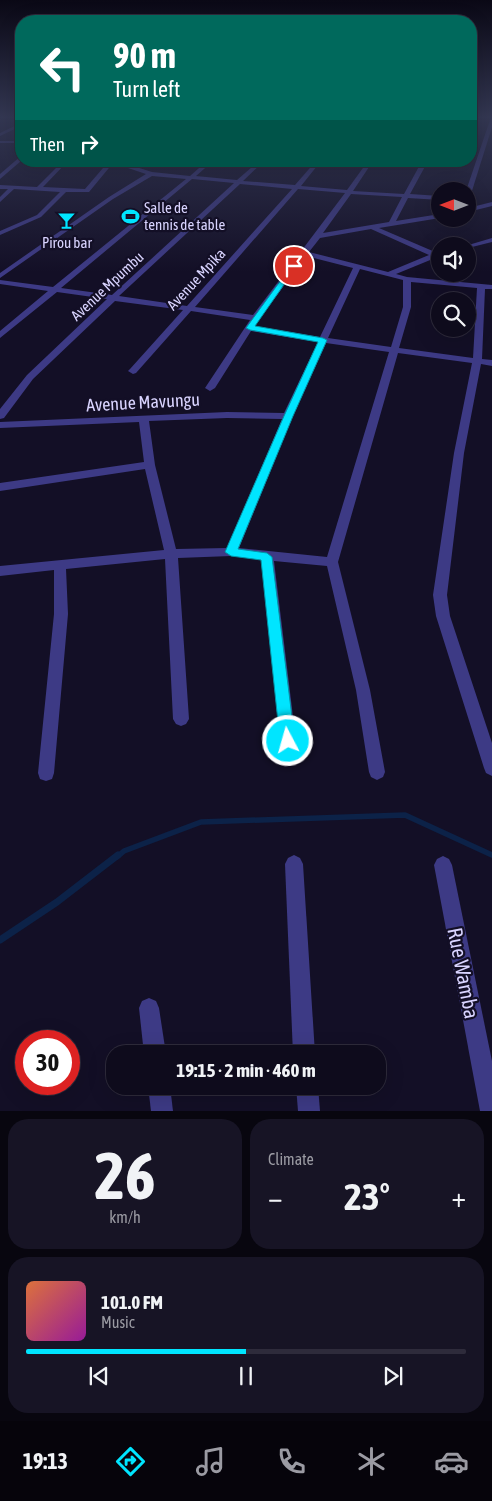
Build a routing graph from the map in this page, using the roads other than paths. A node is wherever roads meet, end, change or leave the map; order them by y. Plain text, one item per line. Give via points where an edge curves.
1 (58, 169) edge
2 (105, 169) edge
3 (136, 169) edge
4 (202, 169) edge
5 (254, 169) edge
6 (313, 169) edge
7 (365, 169) edge
8 (421, 169) edge
9 (476, 169) edge
10 (3, 171) edge
11 (151, 174) junction
12 (0, 177) edge
13 (191, 178) junction
14 (240, 182) junction
15 (472, 182) edge
16 (0, 186) edge
17 (13, 187) junction
18 (298, 188) junction
19 (38, 189) junction
20 (64, 191) junction
21 (348, 192) junction
22 (408, 196) junction
23 (431, 197) edge
24 (0, 200) edge
25 (492, 204) edge
26 (476, 207) edge
27 (431, 218) edge
28 (392, 224) junction
29 (372, 227) junction
30 (0, 233) edge
31 (318, 236) junction
32 (492, 240) edge
33 (480, 243) junction
34 (476, 244) edge
35 (492, 250) edge
36 (431, 251) edge
37 (304, 253) junction
38 (431, 257) edge
39 (357, 267) junction
40 (387, 275) junction
41 (0, 276) edge
42 (407, 278) junction
43 (0, 282) edge
44 (487, 287) edge
45 (58, 289) junction
46 (115, 297) junction
47 (188, 308) junction
48 (256, 318) junction
49 (250, 328) junction
50 (0, 335) edge
51 (323, 340) junction
52 (394, 349) junction
53 (477, 361) junction
54 (492, 363) edge
55 (133, 371) dead end
56 (210, 388) dead end
57 (0, 416) edge
58 (288, 416) junction
59 (144, 419) junction
60 (0, 425) edge
61 (150, 465) junction
62 (0, 487) edge
63 (231, 552) junction
64 (171, 554) junction
65 (267, 557) junction
66 (332, 562) junction
67 (60, 566) junction
68 (0, 572) edge
69 (181, 719) dead end
70 (288, 741) dead end
71 (492, 768) edge
72 (377, 772) dead end
73 (46, 773) dead end
74 (294, 864) dead end
75 (443, 865) dead end
76 (149, 1008) dead end
77 (154, 1045) edge
78 (304, 1045) edge
79 (160, 1095) edge
80 (308, 1095) edge
81 (162, 1111) edge
82 (309, 1111) edge
83 (491, 1111) edge

1 - 19 street
2 - 20 street via 89,190
3 - 11 street
4 - 13 street
5 - 14 street, Avenue Mpumbu
6 - 18 street, Avenue Mpika
7 - 21 street
8 - 22 street
9 - 15 street
10 - 12 street
11 - 13 street
11 - 41 street via 111,198
13 - 14 street
13 - 45 street
14 - 18 street
14 - 46 street, Avenue Mpumbu
16 - 17 street
17 - 19 street
17 - 24 street
18 - 21 street
18 - 47 street, Avenue Mpika
19 - 20 street
20 - 30 street via 39,216
21 - 22 street
21 - 31 street
22 - 23 street
22 - 28 street
25 - 26 street
27 - 28 street
28 - 29 street
29 - 31 street
29 - 36 street
31 - 37 street
32 - 33 street
33 - 34 street
33 - 35 street
37 - 39 street
37 - 48 street
38 - 40 street
39 - 40 street
39 - 51 street
40 - 42 street
42 - 44 street
42 - 52 street via 407,307
43 - 45 street
44 - 53 street
45 - 46 street
45 - 50 street
46 - 47 street
46 - 57 street, Avenue Mpumbu via 30,377
47 - 48 street
47 - 55 street, Avenue Mpika
48 - 49 street
49 - 51 street
49 - 56 street
51 - 52 street
51 - 58 street
52 - 53 street
52 - 66 street
53 - 54 street
53 - 71 street via 458,453 440,594 443,616
58 - 59 street, Avenue Mavungu
58 - 63 street
59 - 60 street, Avenue Mavungu
59 - 61 street
61 - 62 street
61 - 64 street
63 - 64 street
63 - 65 street
64 - 67 street
64 - 69 street
65 - 66 street
65 - 70 street
66 - 72 street via 363,690
67 - 68 street
67 - 73 street via 61,614
74 - 78 street
75 - 83 street, Rue Wamba
76 - 77 street
79 - 81 street
80 - 82 street

